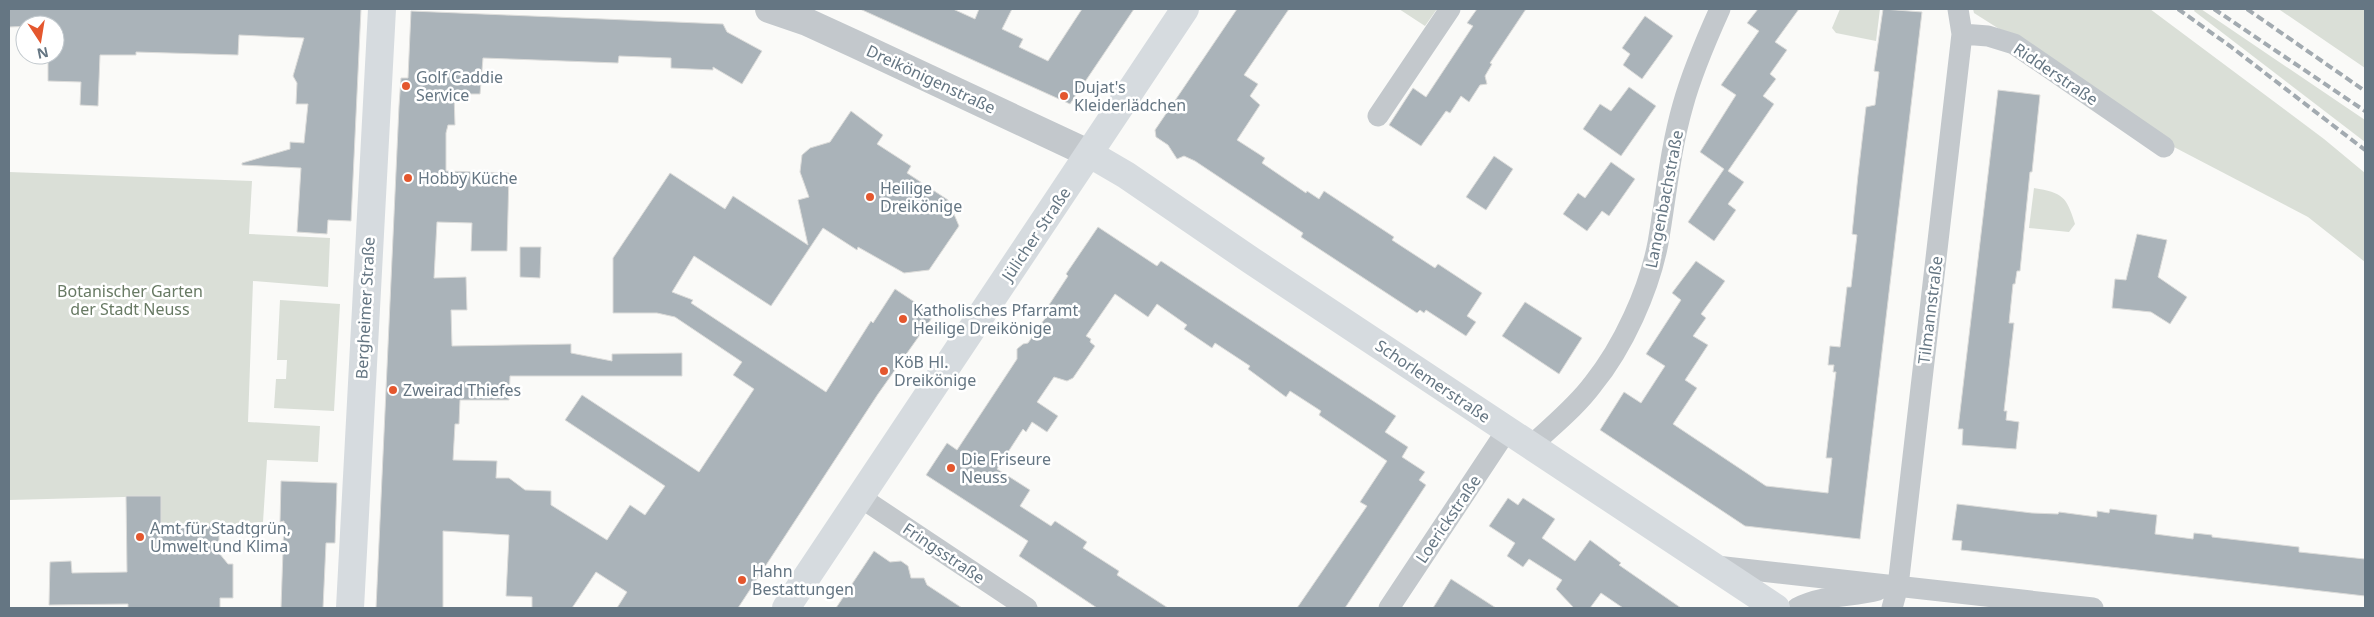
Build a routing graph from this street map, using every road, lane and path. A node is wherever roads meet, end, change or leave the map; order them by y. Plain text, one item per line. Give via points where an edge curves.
1 (382, 9) edge
2 (769, 9) edge
3 (1185, 9) edge
4 (1450, 9) edge
5 (1720, 9) edge
6 (1958, 9) edge
7 (1962, 34) junction
8 (1378, 116) dead end
9 (2164, 147) dead end
10 (1090, 154) junction
11 (1507, 430) junction
12 (1531, 446) junction
13 (860, 497) junction
14 (1712, 565) junction
15 (1898, 586) junction
16 (1978, 602) edge
17 (350, 608) edge
18 (786, 608) edge
19 (1027, 608) edge
20 (1389, 608) edge
21 (1776, 608) edge
22 (1797, 608) edge
23 (1892, 608) edge
24 (2093, 608) edge

1 - 17 main road, Bergheimer Straße
2 - 10 street, Dreikönigenstraße via 807,22
3 - 10 main road, Jülicher Straße
4 - 8 street
5 - 12 street, Langenbachstraße via 1683,105 1669,166 1658,245 1632,320 1593,385
6 - 7 street
7 - 9 street, Ridderstraße via 1988,36 2014,44
7 - 15 street, Tilmannstraße
10 - 11 main road, Schorlemerstraße
10 - 13 main road, Jülicher Straße
11 - 12 main road, Schorlemerstraße
11 - 20 street, Loerickstraße
12 - 14 main road, Schorlemerstraße
13 - 18 main road, Jülicher Straße
13 - 19 street, Fringsstraße
14 - 15 street
14 - 21 main road, Schorlemerstraße
15 - 16 street
15 - 22 street via 1833,597
15 - 23 street, Tilmannstraße
16 - 24 street

